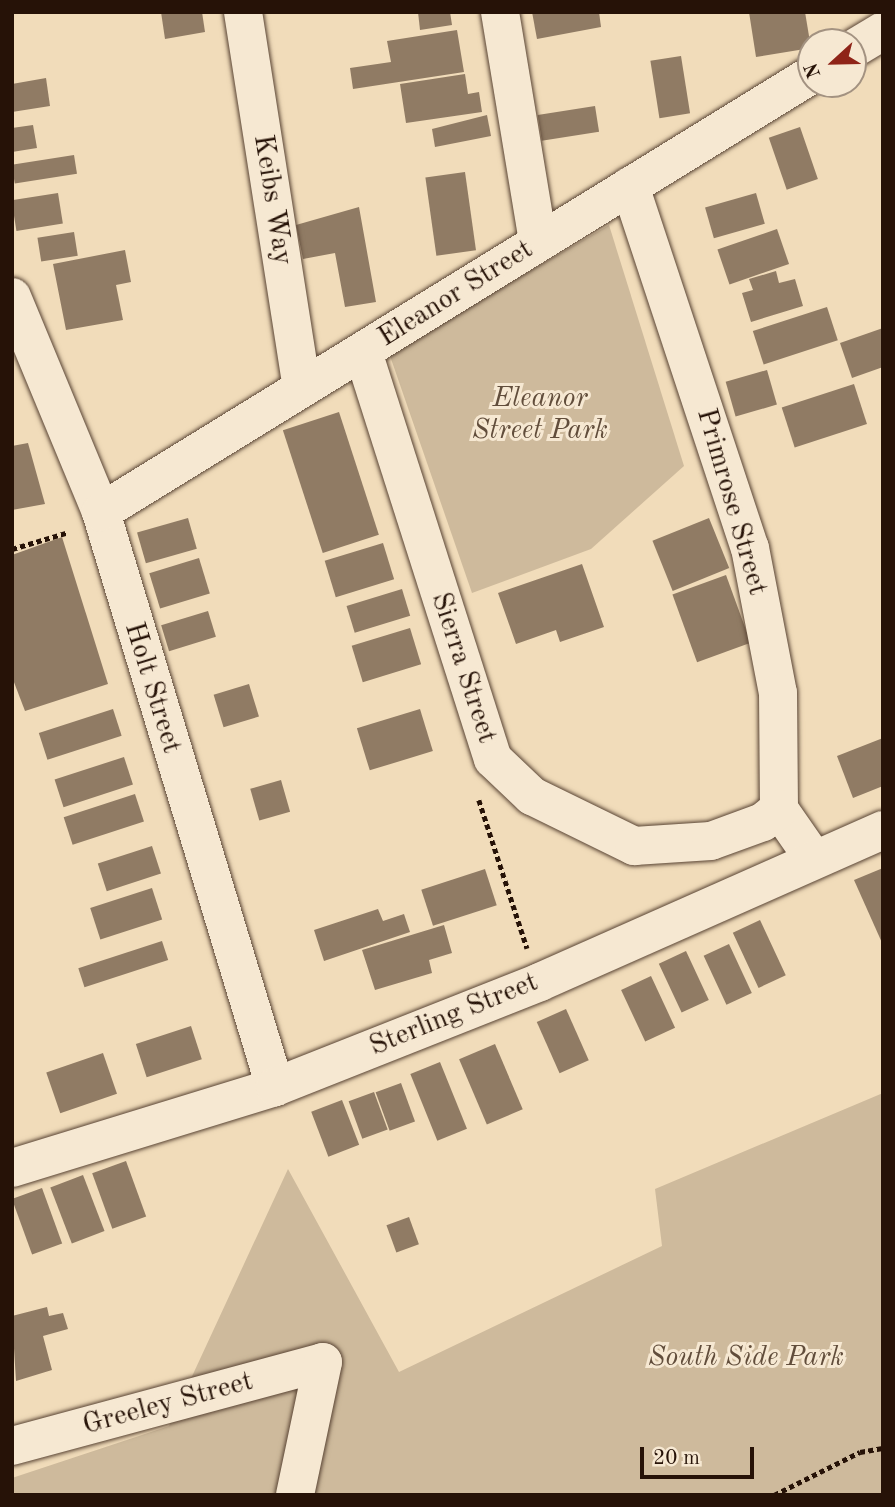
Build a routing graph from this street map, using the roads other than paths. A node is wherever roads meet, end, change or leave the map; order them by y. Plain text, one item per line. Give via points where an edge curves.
1 (243, 12) edge
2 (500, 12) edge
3 (883, 31) edge
4 (867, 41) edge
5 (797, 84) edge
6 (629, 186) junction
7 (538, 242) junction
8 (12, 297) edge
9 (363, 352) junction
10 (302, 387) junction
11 (91, 521) junction
12 (779, 809) junction
13 (883, 830) edge
14 (813, 858) junction
15 (275, 1087) junction
16 (12, 1168) edge
17 (12, 1446) edge
18 (295, 1495) edge

1 - 10 street, Keibs Way
2 - 7 street
3 - 4 street
5 - 6 street, Eleanor Street
6 - 7 street, Eleanor Street
6 - 12 street, Primrose Street via 750,548 778,693
7 - 9 street, Eleanor Street
8 - 11 street, Holt Street
9 - 10 street, Eleanor Street
9 - 12 street, Sierra Street via 493,759 532,796 634,846 711,841 763,822
10 - 11 street, Eleanor Street
11 - 15 street, Holt Street
12 - 14 street
13 - 14 street, Sterling Street
14 - 15 street, Sterling Street via 540,982
15 - 16 street, Sterling Street
17 - 18 street, Greeley Street via 323,1362

